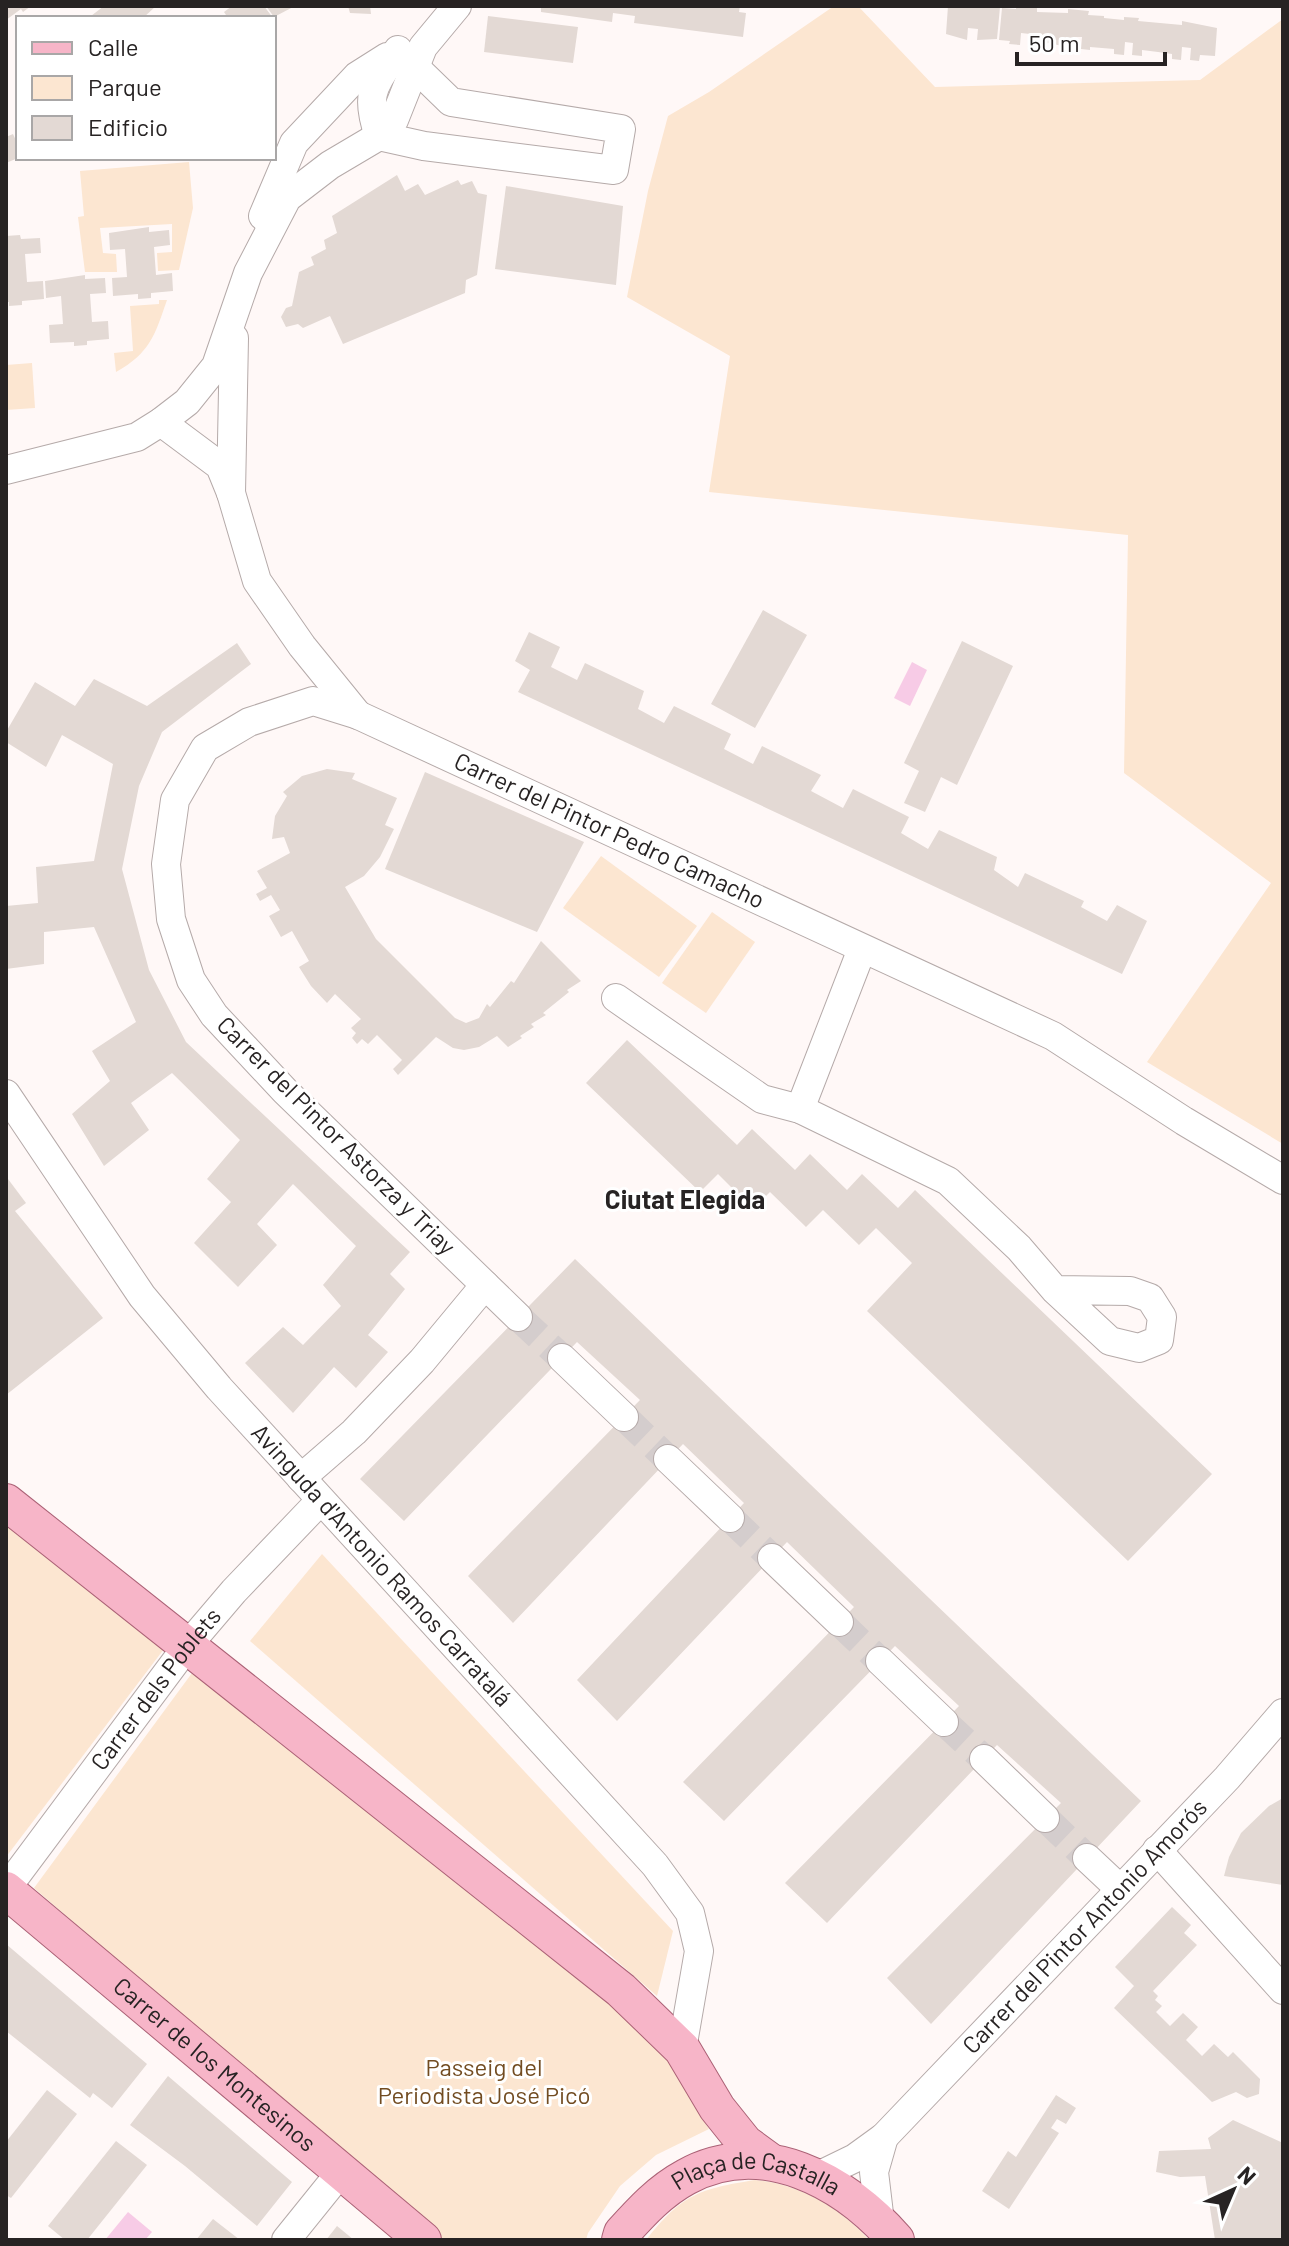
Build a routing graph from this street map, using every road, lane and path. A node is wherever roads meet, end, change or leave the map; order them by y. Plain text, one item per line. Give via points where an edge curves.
1 (442, 6) edge
2 (457, 6) edge
3 (408, 59) junction
4 (379, 136) junction
5 (248, 273) junction
6 (161, 422) junction
7 (6, 470) edge
8 (231, 493) junction
9 (302, 646) junction
10 (313, 701) junction
11 (358, 715) junction
12 (862, 949) junction
13 (616, 998) dead end
14 (6, 1094) edge
15 (800, 1109) junction
16 (1283, 1180) edge
17 (485, 1285) junction
18 (1055, 1290) dead end
19 (518, 1317) tunnel mouth
20 (562, 1358) tunnel mouth
21 (624, 1417) tunnel mouth
22 (668, 1459) tunnel mouth
23 (301, 1478) junction
24 (320, 1501) junction
25 (6, 1502) edge
26 (730, 1518) tunnel mouth
27 (772, 1558) tunnel mouth
28 (839, 1622) tunnel mouth
29 (188, 1645) junction
30 (880, 1661) tunnel mouth
31 (1283, 1713) edge
32 (944, 1722) tunnel mouth
33 (984, 1759) tunnel mouth
34 (1045, 1818) tunnel mouth
35 (1157, 1850) junction
36 (1087, 1858) tunnel mouth
37 (1120, 1889) junction
38 (6, 1890) edge
39 (1283, 1990) edge
40 (682, 2049) junction
41 (884, 2137) junction
42 (771, 2162) junction
43 (340, 2173) junction
44 (818, 2176) junction
45 (888, 2231) edge
46 (286, 2240) edge
47 (423, 2240) edge
48 (620, 2240) edge

1 - 3 street
2 - 3 street
3 - 4 street via 394,120
3 - 4 street via 451,102 621,129 614,170
3 - 5 street via 357,76 294,143 255,238
4 - 5 street via 287,198
5 - 6 street via 216,366 187,402
5 - 8 street via 234,341
6 - 7 street via 137,437
6 - 8 street via 220,466
8 - 9 street via 257,581
9 - 10 street
9 - 11 street
10 - 11 street
10 - 17 street, Carrer del Pintor Astorza y Triay via 249,722 205,748 175,800 166,864 171,919 191,980 214,1015
11 - 12 street, Carrer del Pintor Pedro Camacho
12 - 15 street
12 - 16 street, Carrer del Pintor Pedro Camacho via 1053,1036
13 - 15 street via 762,1099
14 - 23 street, Avinguda d'Antonio Ramos Carratalá via 142,1296
15 - 18 street via 948,1181
17 - 19 street, Carrer del Pintor Astorza y Triay
17 - 23 street via 414,1370
20 - 21 street
22 - 26 street
23 - 24 street, Avinguda d'Antonio Ramos Carratalá
24 - 29 street, Carrer dels Poblets
24 - 40 street, Avinguda d'Antonio Ramos Carratalá via 645,1854 690,1913 699,1951
25 - 29 main road
27 - 28 street
29 - 38 street, Carrer dels Poblets
29 - 40 main road via 621,1990
30 - 32 street
31 - 35 street, Carrer del Pintor Antonio Amorós
33 - 34 street
35 - 37 street, Carrer del Pintor Antonio Amorós
35 - 39 street
36 - 37 street
37 - 41 street, Carrer del Pintor Antonio Amorós
38 - 43 main road, Carrer de los Montesinos
40 - 42 main road via 717,2108 745,2143
41 - 44 street, Carrer del Pintor Antonio Amorós
41 - 45 street, Carrer del Pintor Antonio Amorós via 874,2172
42 - 44 main road, Plaça de Castalla
42 - 48 main road, Plaça de Castalla via 735,2160 687,2176 652,2200
43 - 46 street
43 - 47 main road, Carrer de los Montesinos
44 - 45 main road, Plaça de Castalla via 867,2209

